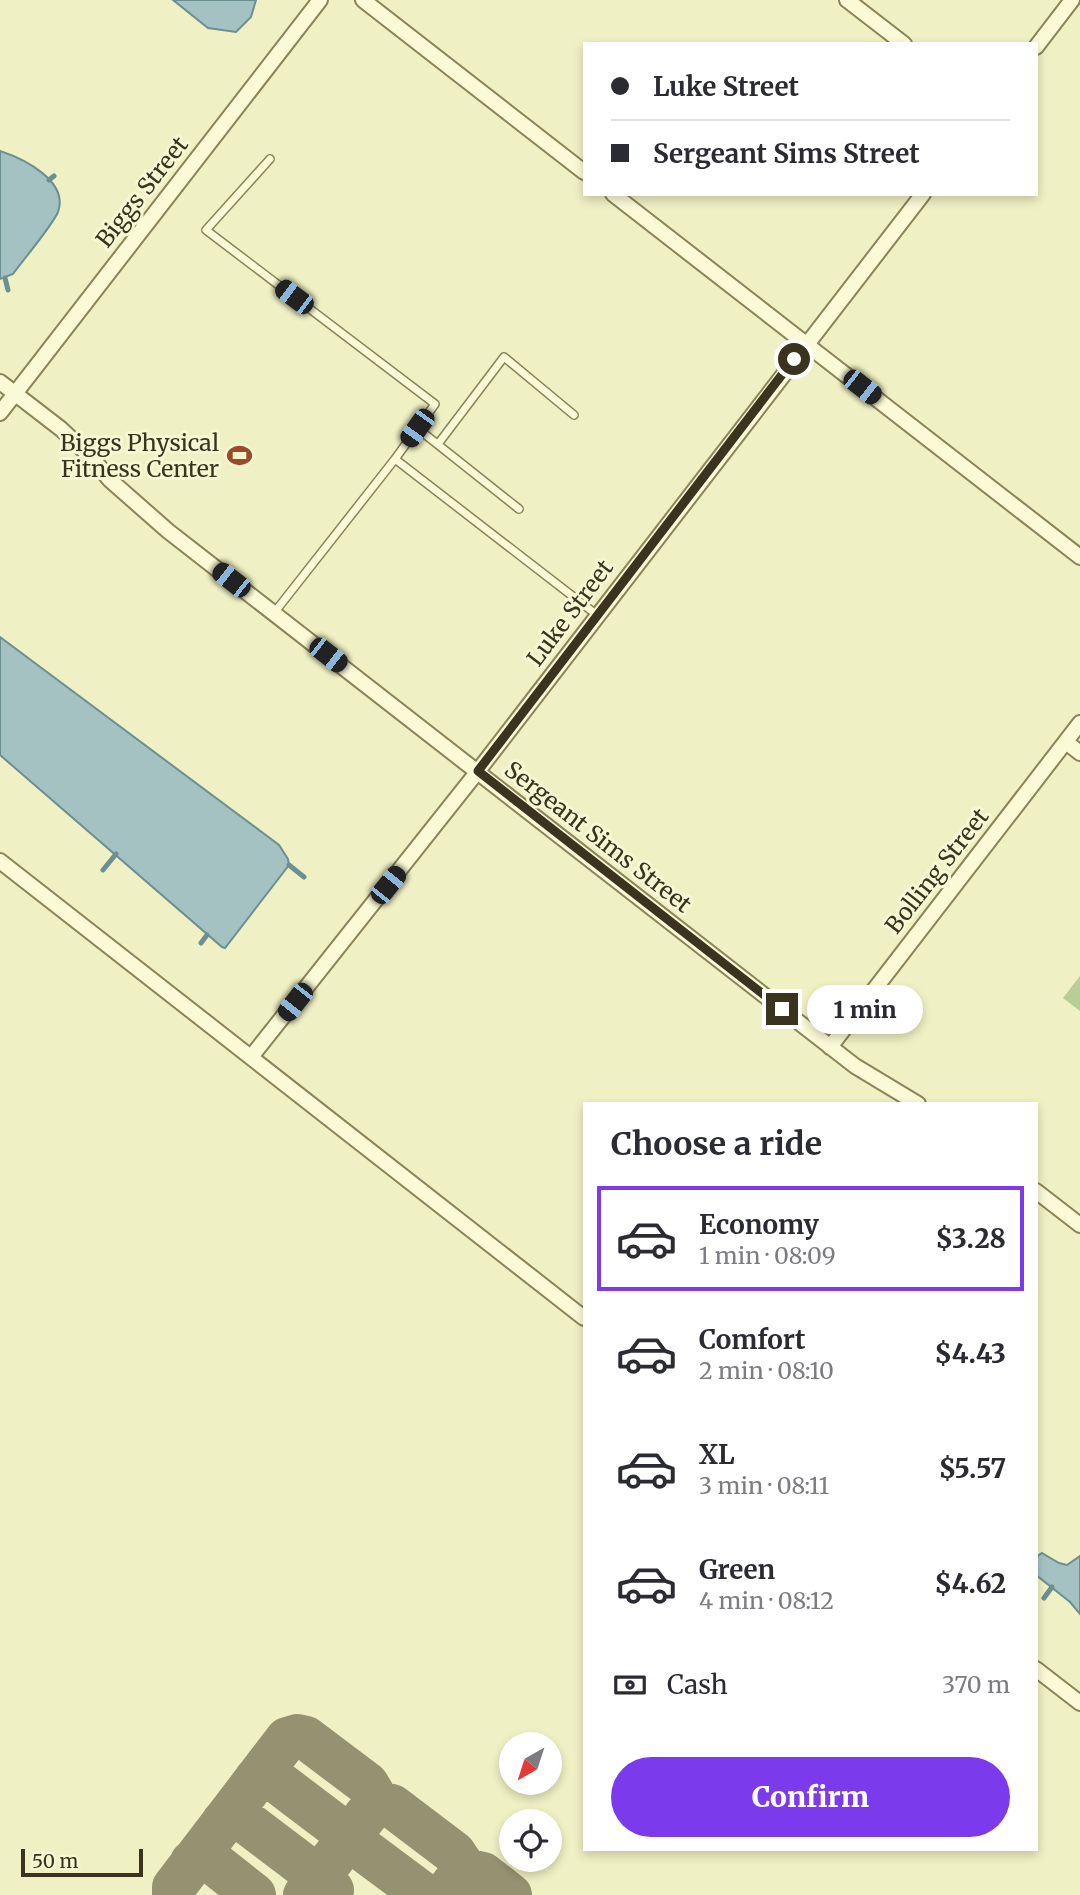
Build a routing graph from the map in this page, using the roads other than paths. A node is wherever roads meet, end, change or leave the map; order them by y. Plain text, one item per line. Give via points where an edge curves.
1 (320, 0) edge
2 (363, 0) edge
3 (848, 0) edge
4 (1072, 0) edge
5 (901, 42) edge
6 (1038, 44) edge
7 (270, 159) dead end
8 (583, 171) edge
9 (616, 196) edge
10 (921, 196) edge
11 (806, 344) junction
12 (0, 382) edge
13 (15, 394) junction
14 (0, 413) edge
15 (575, 415) dead end
16 (417, 428) junction
17 (438, 444) junction
18 (395, 459) junction
19 (519, 509) dead end
20 (1080, 557) edge
21 (274, 613) junction
22 (597, 615) junction
23 (1080, 723) edge
24 (1066, 741) junction
25 (1080, 753) edge
26 (478, 771) junction
27 (0, 861) edge
28 (830, 1047) junction
29 (251, 1057) junction
30 (915, 1102) edge
31 (1038, 1193) edge
32 (1080, 1225) edge
33 (583, 1317) edge
34 (1038, 1670) edge
35 (1078, 1698) edge

1 - 13 street, Biggs Street
2 - 8 street
3 - 5 street
4 - 6 street
7 - 16 lane via 206,230 435,404
9 - 11 street
10 - 11 street, Luke Street
11 - 20 street
11 - 22 street, Luke Street
12 - 13 street, Sergeant Sims Street
13 - 14 street, Biggs Street
13 - 21 street, Sergeant Sims Street via 61,429 138,506
15 - 17 lane via 503,357
16 - 17 lane
16 - 18 lane
17 - 19 lane
18 - 21 lane
18 - 22 lane
21 - 26 street, Sergeant Sims Street
22 - 26 street, Luke Street
23 - 24 street, Bolling Street
24 - 25 street
24 - 28 street, Bolling Street
26 - 28 street, Sergeant Sims Street
26 - 29 street, Luke Street
27 - 29 street
28 - 30 street, Sergeant Sims Street
29 - 33 street
31 - 32 street
34 - 35 street

